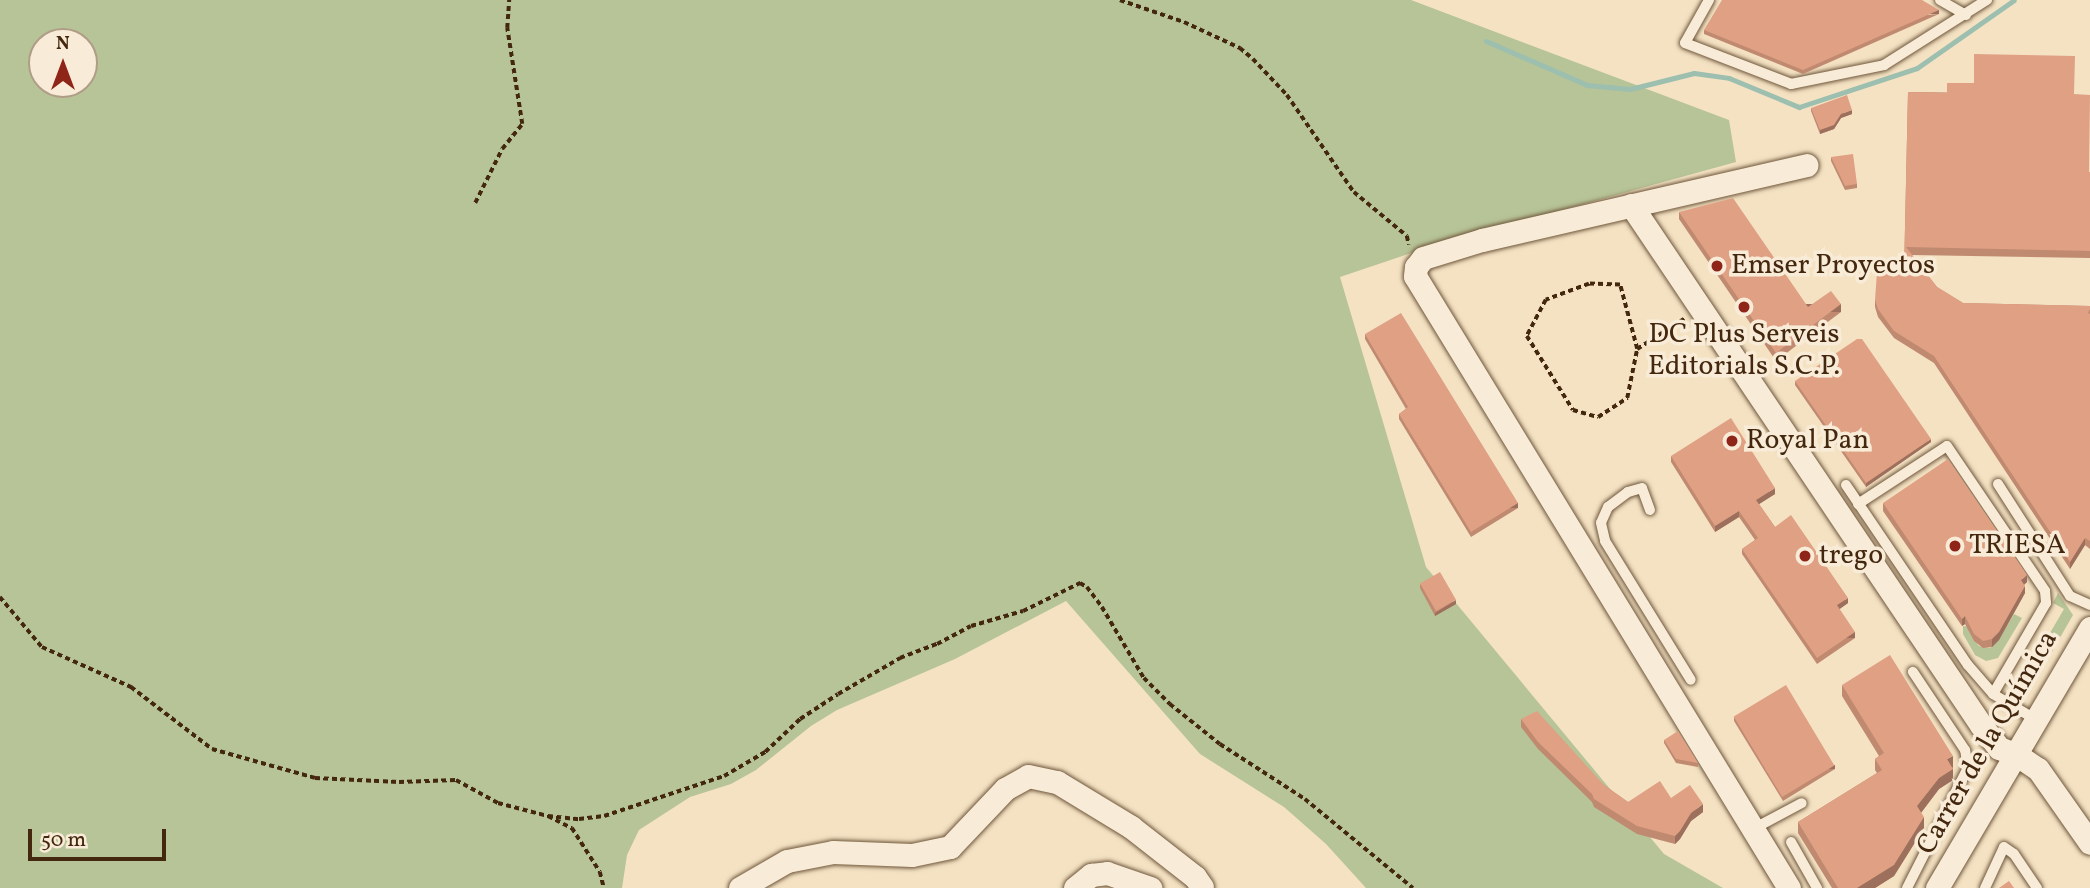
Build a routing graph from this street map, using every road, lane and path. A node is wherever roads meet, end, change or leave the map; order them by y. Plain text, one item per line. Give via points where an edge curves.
1 (509, 0) edge
2 (1120, 0) edge
3 (1709, 0) edge
4 (1940, 0) edge
5 (1987, 0) edge
6 (1966, 15) junction
7 (1806, 165) dead end
8 (475, 203) dead end
9 (1631, 205) junction
10 (1416, 267) junction
11 (1702, 312) junction
12 (1637, 349) junction
13 (1998, 484) dead end
14 (1846, 485) dead end
15 (1858, 504) junction
16 (1650, 510) dead end
17 (1638, 594) junction
18 (0, 597) edge
19 (2090, 605) edge
20 (1618, 607) junction
21 (2090, 628) edge
22 (1913, 671) dead end
23 (1691, 680) dead end
24 (1993, 694) junction
25 (2035, 719) junction
26 (2017, 755) junction
27 (1802, 803) dead end
28 (548, 816) junction
29 (1754, 829) junction
30 (1791, 842) dead end
31 (2090, 844) edge
32 (1929, 849) junction
33 (1954, 861) junction
34 (1206, 887) edge
35 (604, 888) edge
36 (740, 888) edge
37 (1075, 888) edge
38 (1150, 888) edge
39 (1413, 888) edge
40 (1789, 888) edge
41 (1817, 888) edge
42 (1907, 888) edge
43 (1937, 888) edge
44 (1985, 888) edge
45 (2037, 888) edge

1 - 8 path via 507,28 522,124 502,149
2 - 10 path via 1184,22 1240,48 1253,59 1287,95 1353,192 1407,236
3 - 6 lane via 1685,43 1791,84 1884,65
4 - 6 lane
5 - 6 lane
7 - 9 street
9 - 10 street via 1482,240 1423,258
9 - 11 street
10 - 20 street via 1415,276
11 - 12 path
11 - 26 street via 1981,725 1999,748
12 - 12 path via 1620,285 1589,284 1546,300 1527,336 1573,410 1598,417 1627,398
13 - 19 lane via 2070,596
14 - 15 lane
15 - 24 lane via 1968,665
15 - 24 lane via 1947,446 2045,591 2046,603
16 - 17 lane via 1642,488 1608,507 1601,523 1605,541
17 - 20 lane
17 - 23 lane
18 - 28 path via 42,647 131,687 212,750 315,778 456,780 498,803
20 - 29 street
21 - 25 street, Carrer de la Química
22 - 32 lane via 1965,750 1968,768
24 - 25 lane
25 - 26 street, Carrer de la Química
26 - 31 street via 2049,782
26 - 33 street, Carrer de la Química
27 - 29 lane
28 - 35 path via 572,828 600,872
28 - 39 path via 604,816 724,776 765,752 800,719 900,658 971,626 1023,611 1080,583 1102,607 1144,678 1170,704 1229,751 1305,799
29 - 40 street
30 - 41 lane
32 - 33 lane
32 - 42 lane
33 - 43 street, Carrer de la Química
34 - 36 street via 1131,827 1057,782 1028,776 1005,789 950,847 912,855 833,852 787,861
37 - 38 street via 1091,875 1107,873
44 - 45 lane via 2004,847

